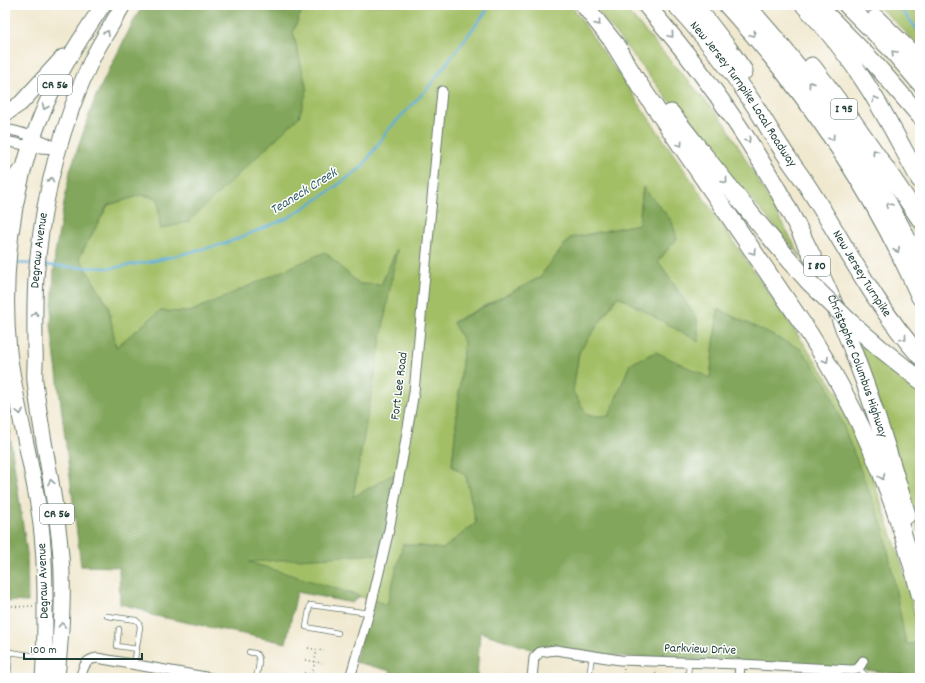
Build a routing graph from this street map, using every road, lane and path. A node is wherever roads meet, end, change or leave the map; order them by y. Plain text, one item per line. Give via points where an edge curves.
1 (103, 5) edge
2 (123, 5) edge
3 (584, 5) edge
4 (646, 5) edge
5 (676, 5) edge
6 (695, 5) edge
7 (727, 5) edge
8 (746, 5) edge
9 (759, 5) edge
10 (804, 5) edge
11 (817, 5) edge
12 (847, 5) edge
13 (862, 5) edge
14 (82, 36) junction
15 (613, 42) junction
16 (920, 61) edge
17 (920, 83) edge
18 (442, 92) dead end
19 (5, 114) edge
20 (920, 116) edge
21 (5, 128) edge
22 (5, 141) edge
23 (32, 141) junction
24 (59, 149) junction
25 (26, 161) junction
26 (920, 180) edge
27 (808, 186) junction
28 (5, 193) edge
29 (920, 219) edge
30 (7, 243) edge
31 (920, 265) edge
32 (920, 297) edge
33 (920, 356) edge
34 (920, 380) edge
35 (920, 562) edge
36 (920, 594) edge
37 (5, 602) edge
38 (45, 606) junction
39 (370, 609) junction
40 (107, 616) dead end
41 (119, 629) dead end
42 (338, 633) dead end
43 (5, 647) edge
44 (317, 647) dead end
45 (308, 648) dead end
46 (137, 649) junction
47 (317, 650) junction
48 (324, 651) dead end
49 (10, 652) junction
50 (249, 652) dead end
51 (592, 655) junction
52 (44, 658) junction
53 (306, 660) dead end
54 (315, 662) junction
55 (689, 662) junction
56 (322, 663) dead end
57 (740, 664) junction
58 (134, 665) junction
59 (861, 665) joint
60 (656, 670) dead end
61 (304, 673) dead end
62 (313, 675) junction
63 (320, 676) dead end
64 (45, 677) edge
65 (8, 678) edge
66 (80, 678) edge
67 (211, 678) edge
68 (256, 678) edge
69 (312, 678) edge
70 (350, 678) edge
71 (532, 678) edge
72 (589, 678) edge
73 (616, 678) edge
74 (650, 678) edge
75 (655, 678) edge
76 (688, 678) edge
77 (739, 678) edge
78 (869, 678) edge

1 - 14 main road, Degraw Avenue / CR 56
24 -> 2 main road, Degraw Avenue / CR 56 via 70,113 89,67
3 -> 15 highway
4 -> 35 highway, Christopher Columbus Highway / I 80 via 714,89 738,124 776,186 812,255 839,315 873,406
5 - 27 highway, New Jersey Turnpike Local Roadway via 741,85
6 - 27 highway via 756,90 789,146
7 -> 32 highway via 790,80 841,152 878,214
31 -> 8 highway via 882,191 843,129 801,71
29 -> 9 highway, I 95 via 836,98
26 -> 10 highway, I 95 via 868,86 840,47
11 - 20 highway via 875,64
17 -> 12 highway via 891,49
13 - 16 highway
14 - 19 main road via 26,98
14 -> 23 main road, Degraw Avenue / CR 56 via 55,85
15 -> 34 highway, bridge via 810,283 850,322
15 -> 36 highway via 809,333 835,377 879,468
18 - 39 street, Fort Lee Road via 414,392 389,530
21 - 23 street via 20,132
22 - 23 street
23 - 24 street via 45,148
23 - 25 main road, Degraw Avenue / CR 56
64 -> 24 main road, Degraw Avenue / CR 56 via 62,617 62,561 35,379 35,309 41,231
25 - 28 main road
25 - 30 main road, Degraw Avenue / CR 56
27 -> 33 highway, New Jersey Turnpike via 876,300
30 -> 38 main road, Degraw Avenue / CR 56 via 6,316 9,351 40,517
37 - 38 path via 15,607
38 - 52 main road, Degraw Avenue / CR 56
39 - 42 lane via 310,605 306,627
39 - 70 street, Fort Lee Road
40 - 46 lane via 136,620 139,623
41 - 46 lane via 117,646
43 - 49 lane
44 - 47 path
45 - 47 path
46 - 58 lane
47 - 48 path
47 - 54 path
49 - 52 lane
49 - 65 lane
50 - 68 lane via 259,658
51 - 55 street, Parkview Drive via 620,660
51 - 71 street, Parkview Drive via 556,650 540,652 534,658
51 - 72 lane
52 - 64 main road, Degraw Avenue / CR 56
53 - 54 path
54 - 56 path
54 - 62 path
55 - 57 street, Parkview Drive
55 - 76 lane
57 - 59 street, Parkview Drive via 852,670
57 - 77 street
58 - 66 street via 91,659 85,664
58 - 67 street
59 - 78 lane
60 - 75 path
61 - 62 path
62 - 63 path
62 - 69 path
73 - 74 path via 616,675

